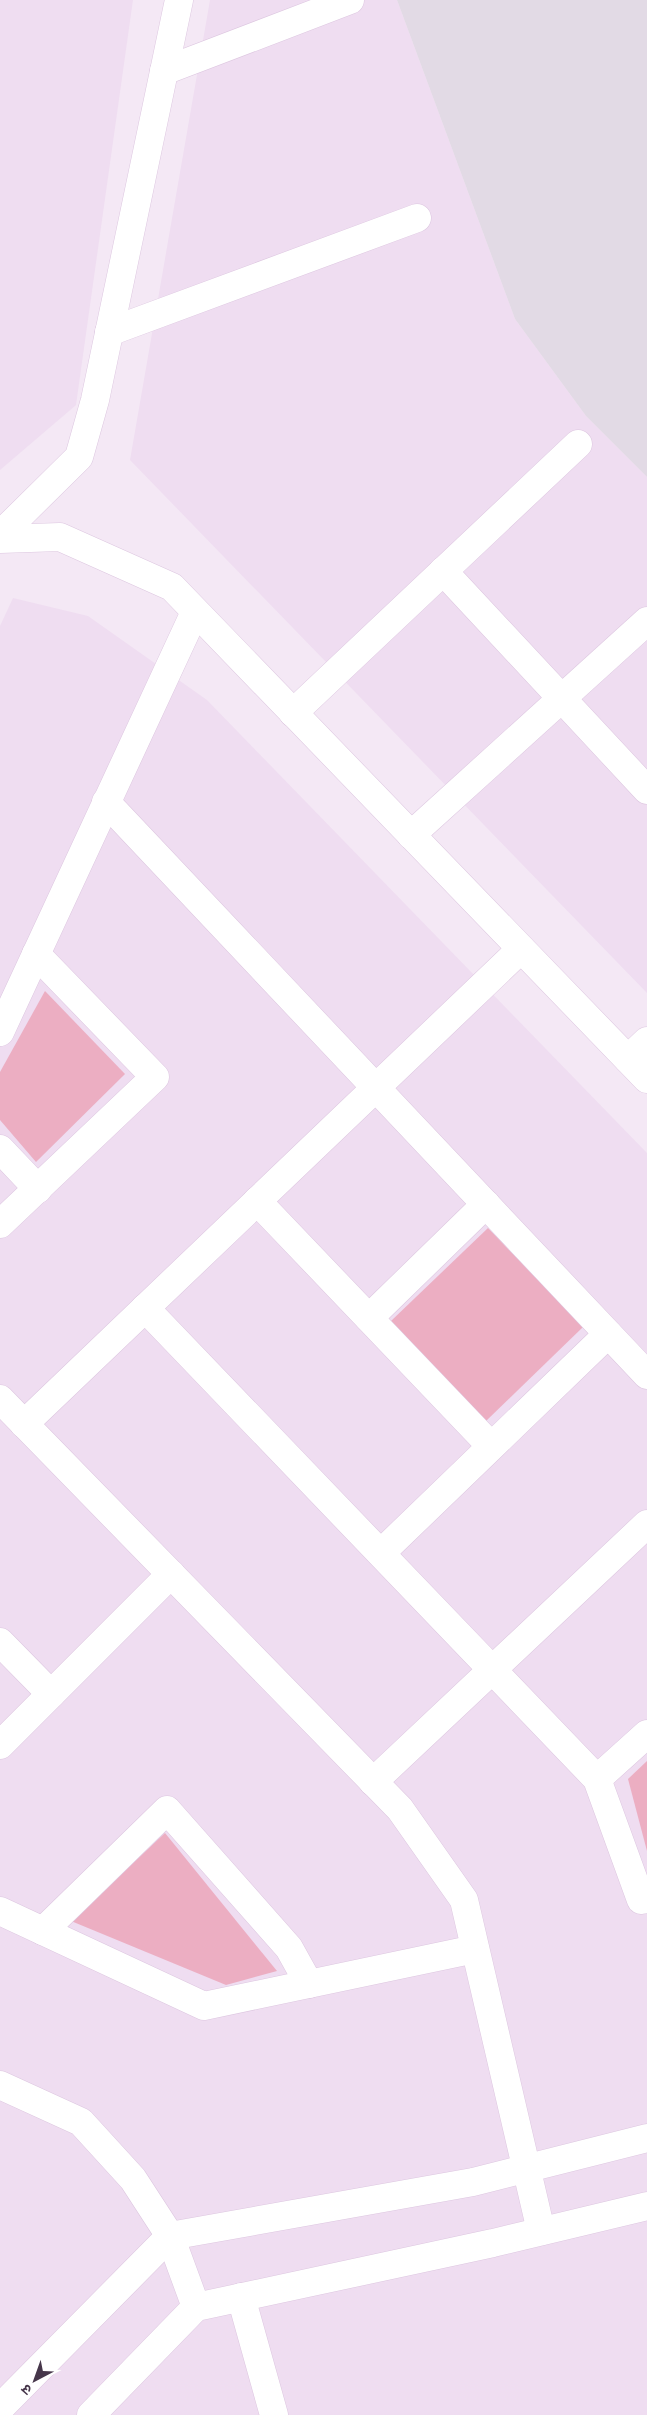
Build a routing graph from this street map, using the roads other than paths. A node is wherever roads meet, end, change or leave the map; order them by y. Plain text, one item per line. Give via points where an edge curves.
1 (179, 0) edge
2 (350, 0) edge
3 (164, 71) junction
4 (417, 218) dead end
5 (109, 332) junction
6 (578, 444) dead end
7 (0, 537) edge
8 (443, 571) junction
9 (195, 612) junction
10 (647, 621) edge
11 (562, 698) junction
12 (293, 713) junction
13 (647, 790) edge
14 (106, 802) junction
15 (411, 835) junction
16 (521, 949) junction
17 (36, 954) junction
18 (0, 1032) edge
19 (638, 1050) edge
20 (647, 1079) edge
21 (376, 1088) junction
22 (0, 1149) edge
23 (38, 1188) junction
24 (257, 1201) junction
25 (486, 1204) junction
26 (0, 1224) edge
27 (145, 1308) junction
28 (369, 1318) junction
29 (608, 1334) junction
30 (647, 1375) edge
31 (0, 1399) edge
32 (24, 1424) junction
33 (491, 1446) junction
34 (647, 1524) edge
35 (381, 1553) junction
36 (171, 1574) junction
37 (0, 1642) edge
38 (493, 1670) junction
39 (51, 1694) junction
40 (647, 1734) edge
41 (0, 1745) edge
42 (598, 1779) junction
43 (374, 1782) junction
44 (647, 1899) edge
45 (0, 1911) edge
46 (43, 1931) junction
47 (475, 1949) junction
48 (309, 1984) junction
49 (0, 2085) edge
50 (647, 2138) edge
51 (526, 2169) junction
52 (647, 2206) edge
53 (541, 2231) junction
54 (170, 2236) junction
55 (241, 2297) junction
56 (196, 2307) junction
57 (0, 2408) edge
58 (91, 2415) edge
59 (274, 2415) edge

1 - 3 street
2 - 3 street
3 - 5 street
4 - 5 street
5 - 7 street via 79,457
6 - 8 street
7 - 9 street via 60,537 172,587
8 - 11 street
8 - 12 street
9 - 12 street
9 - 14 street
10 - 11 street
11 - 13 street
11 - 15 street
12 - 15 street
14 - 17 street
14 - 21 street
15 - 16 street
16 - 19 street
16 - 21 street
17 - 18 street
17 - 23 street via 155,1077
19 - 20 street
21 - 24 street
21 - 25 street
22 - 23 street
23 - 26 street
24 - 27 street
24 - 28 street
25 - 28 street
25 - 29 street
27 - 32 street
27 - 35 street
28 - 33 street
29 - 30 street
29 - 33 street
31 - 32 street
32 - 36 street
33 - 35 street
34 - 38 street
35 - 38 street
36 - 39 street
36 - 43 street
37 - 39 street
38 - 42 street
38 - 43 street
39 - 41 street
40 - 42 street
42 - 44 street via 641,1900
43 - 47 street via 400,1809 464,1900
45 - 46 street
46 - 48 street via 204,2006
46 - 48 street via 167,1810 289,1948
47 - 48 street
47 - 51 street
49 - 54 street via 81,2122 133,2179
50 - 51 street
51 - 53 street
51 - 54 street via 473,2182
52 - 53 street
53 - 55 street
54 - 56 street
54 - 57 street
55 - 56 street
55 - 59 street
56 - 58 street

